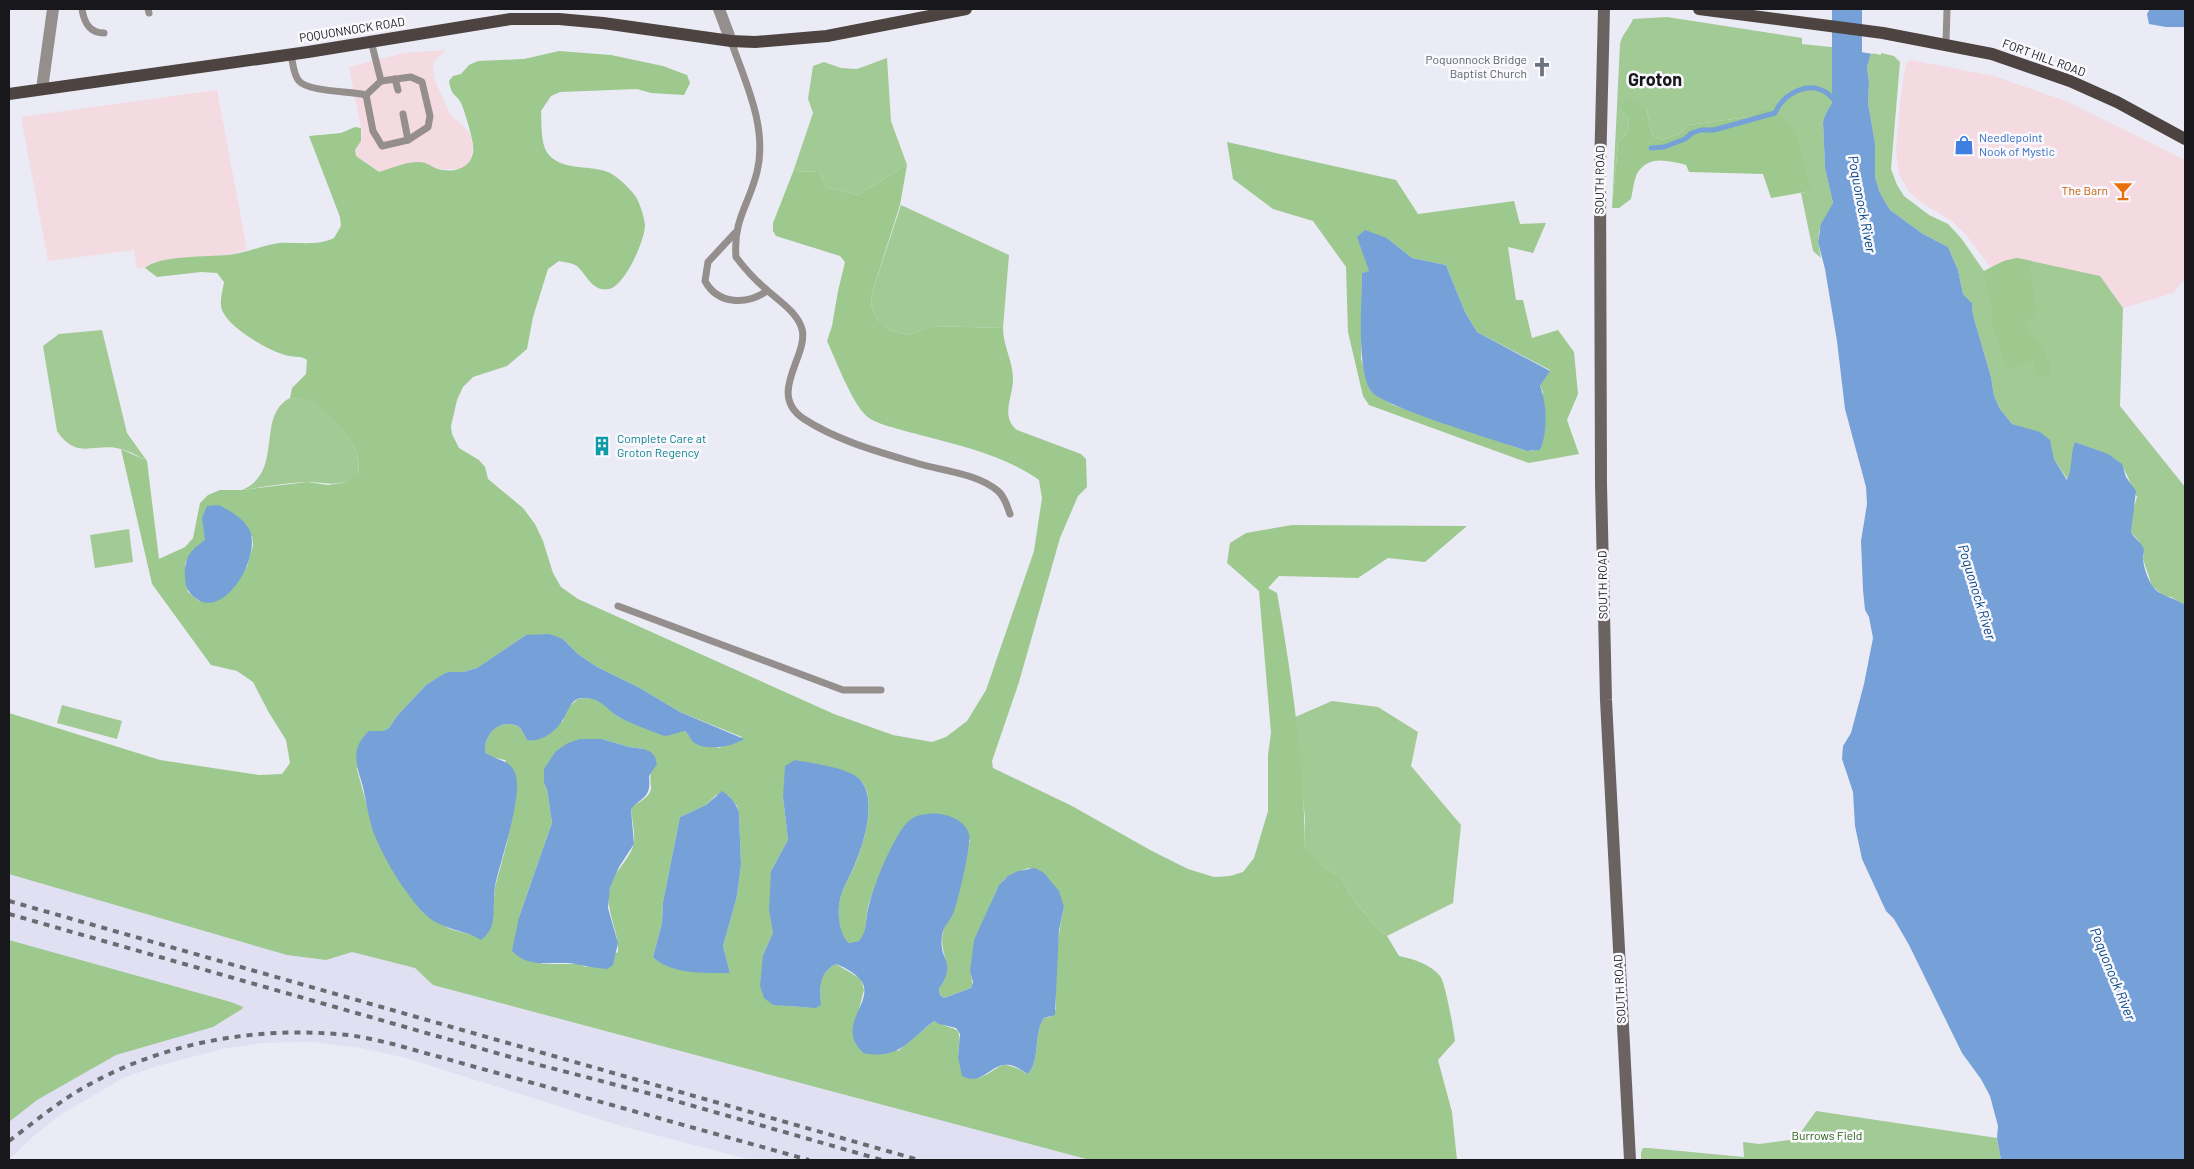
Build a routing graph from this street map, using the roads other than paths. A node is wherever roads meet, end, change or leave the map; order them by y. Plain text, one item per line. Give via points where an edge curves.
1 (53, 9) edge
2 (82, 9) edge
3 (718, 9) edge
4 (966, 9) edge
5 (1604, 9) edge
6 (1699, 9) edge
7 (1947, 9) edge
8 (104, 33) dead end
9 (731, 41) junction
10 (371, 42) junction
11 (1946, 43) junction
12 (291, 54) junction
13 (395, 79) junction
14 (381, 81) junction
15 (42, 89) junction
16 (398, 90) dead end
17 (9, 94) edge
18 (366, 95) junction
19 (403, 114) dead end
20 (2185, 139) edge
21 (408, 140) junction
22 (735, 233) junction
23 (767, 291) junction
24 (1010, 514) dead end
25 (618, 606) dead end
26 (881, 690) dead end
27 (1630, 1160) edge

1 - 15 street
2 - 8 lane via 90,28
3 - 9 street
4 - 9 main road, POQUONNOCK ROAD via 827,36
5 - 27 main road, SOUTH ROAD via 1599,215 1600,484 1606,710
6 - 11 main road, FORT HILL ROAD
7 - 11 lane
9 - 10 main road, POQUONNOCK ROAD via 603,23 531,18 490,21
9 - 22 lane via 753,104 760,140 756,176
10 - 12 main road, POQUONNOCK ROAD
10 - 14 lane
11 - 20 main road, FORT HILL ROAD via 2045,71 2117,102
12 - 15 main road, POQUONNOCK ROAD
12 - 18 lane via 300,82 310,88
13 - 14 lane
13 - 16 lane
13 - 21 lane via 410,77 422,82 430,116 428,127
14 - 18 lane
15 - 17 main road, POQUONNOCK ROAD
18 - 21 lane via 373,131 382,146
19 - 21 lane
22 - 23 lane via 736,257
22 - 23 lane via 708,262 705,282 728,300 748,300
23 - 24 lane via 784,303 802,327 803,338 788,389 794,411 874,452 983,482 1004,498
25 - 26 lane via 843,690

